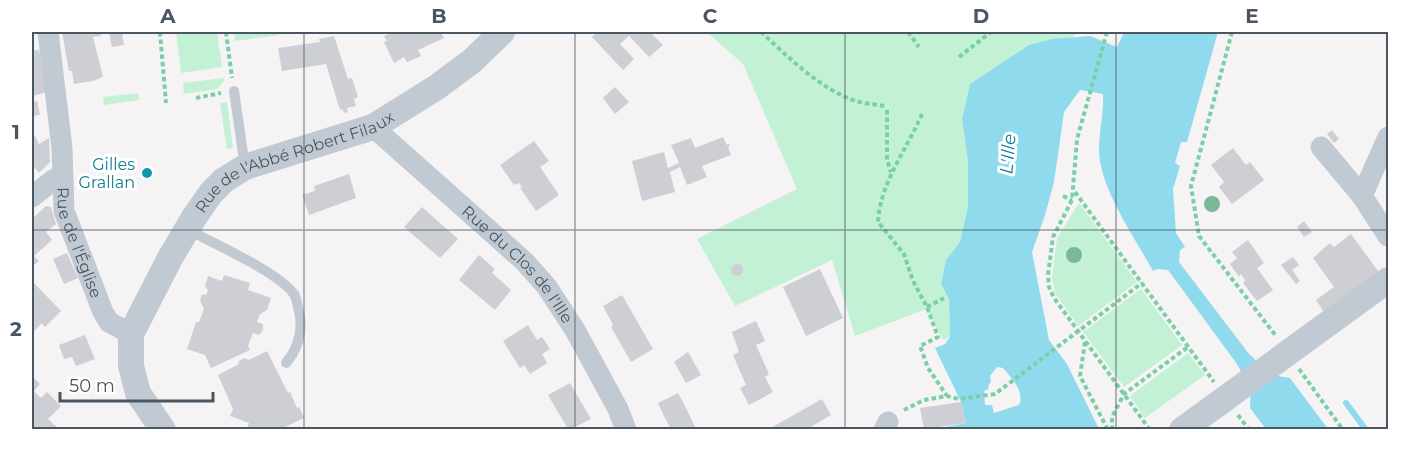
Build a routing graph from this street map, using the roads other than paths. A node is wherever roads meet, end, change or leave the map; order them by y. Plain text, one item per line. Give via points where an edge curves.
1 (48, 32) edge
2 (502, 32) edge
3 (234, 91) road end
4 (373, 127) junction
5 (1389, 137) edge
6 (1321, 147) dead end
7 (245, 168) junction
8 (62, 176) junction
9 (1362, 196) junction
10 (32, 197) edge
11 (187, 229) junction
12 (1389, 236) edge
13 (1389, 280) edge
14 (131, 333) junction
15 (286, 363) dead end
16 (163, 429) edge
17 (626, 429) edge
18 (1182, 429) edge

1 - 8 street, Rue de l'Église
2 - 4 street, Rue de l'Abbé Robert Filaux via 437,87
3 - 7 lane
4 - 7 street, Rue de l'Abbé Robert Filaux
4 - 17 street, Rue du Clos de l'Ille via 525,262 547,287 602,378
5 - 9 street
6 - 9 street
7 - 11 street, Rue de l'Abbé Robert Filaux via 211,193
8 - 10 street
8 - 14 street, Rue de l'Église via 64,211 103,312 109,322
9 - 12 street
11 - 14 street, Rue de l'Abbé Robert Filaux
11 - 15 lane via 250,263 295,295 301,336
13 - 18 street via 1284,354 1221,390
14 - 16 street via 130,366 138,393

